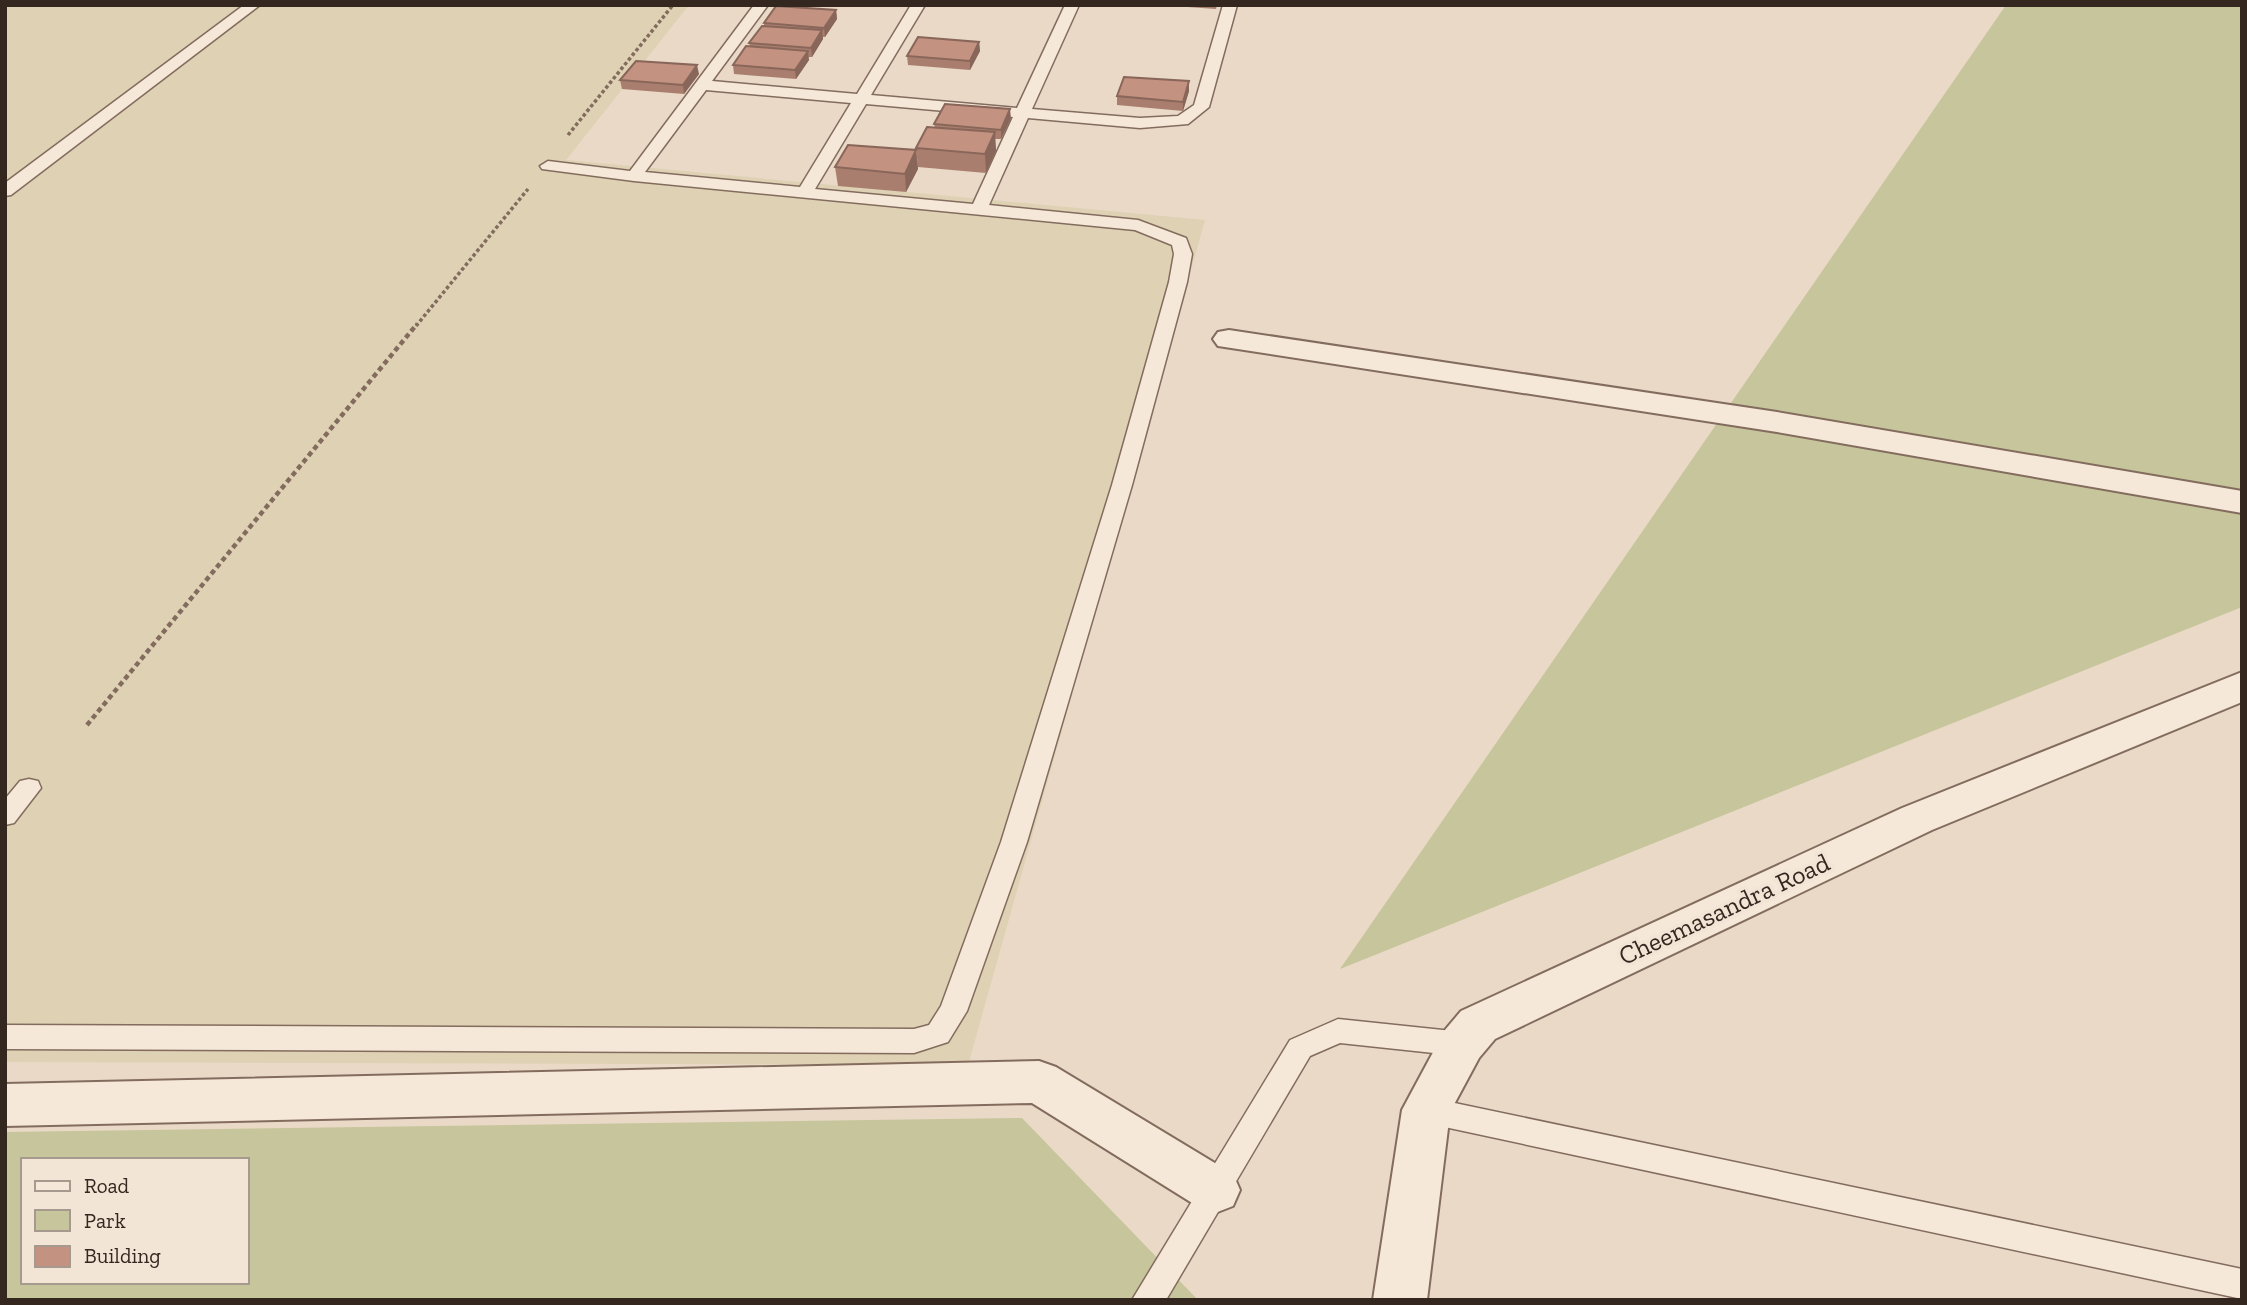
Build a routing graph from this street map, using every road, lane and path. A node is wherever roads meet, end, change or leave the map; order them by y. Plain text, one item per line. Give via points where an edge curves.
1 (254, 5) edge
2 (673, 5) edge
3 (761, 5) edge
4 (918, 5) edge
5 (1072, 5) edge
6 (1230, 5) edge
7 (701, 85) junction
8 (863, 99) junction
9 (1024, 113) junction
10 (548, 166) junction
11 (634, 176) junction
12 (5, 191) edge
13 (805, 192) junction
14 (979, 209) junction
15 (1229, 339) dead end
16 (2242, 502) edge
17 (2242, 686) edge
18 (87, 725) dead end
19 (29, 788) dead end
20 (5, 816) edge
21 (5, 1037) edge
22 (1462, 1044) junction
23 (5, 1105) edge
24 (1426, 1110) junction
25 (1215, 1189) junction
26 (2242, 1284) edge
27 (1148, 1300) edge
28 (1400, 1300) edge

1 - 12 lane
2 - 10 path via 548,159
3 - 7 lane
4 - 8 lane
5 - 9 lane
6 - 9 lane via 1201,107 1182,121
7 - 8 lane
7 - 11 lane
8 - 9 lane
8 - 13 lane
9 - 14 lane
10 - 11 lane
10 - 18 path
11 - 13 lane
13 - 14 lane
14 - 21 lane via 1138,225 1180,242 1183,254 1122,485 1014,842 953,1011 938,1034 914,1041 840,1042
15 - 16 street via 1777,422
17 - 22 street, Cheemasandra Road via 1917,818 1478,1025
19 - 20 lane
22 - 24 street, Cheemasandra Road
22 - 25 lane via 1338,1031 1300,1048
23 - 25 street via 1038,1082
24 - 26 lane
24 - 28 street, Cheemasandra Road
25 - 27 lane

